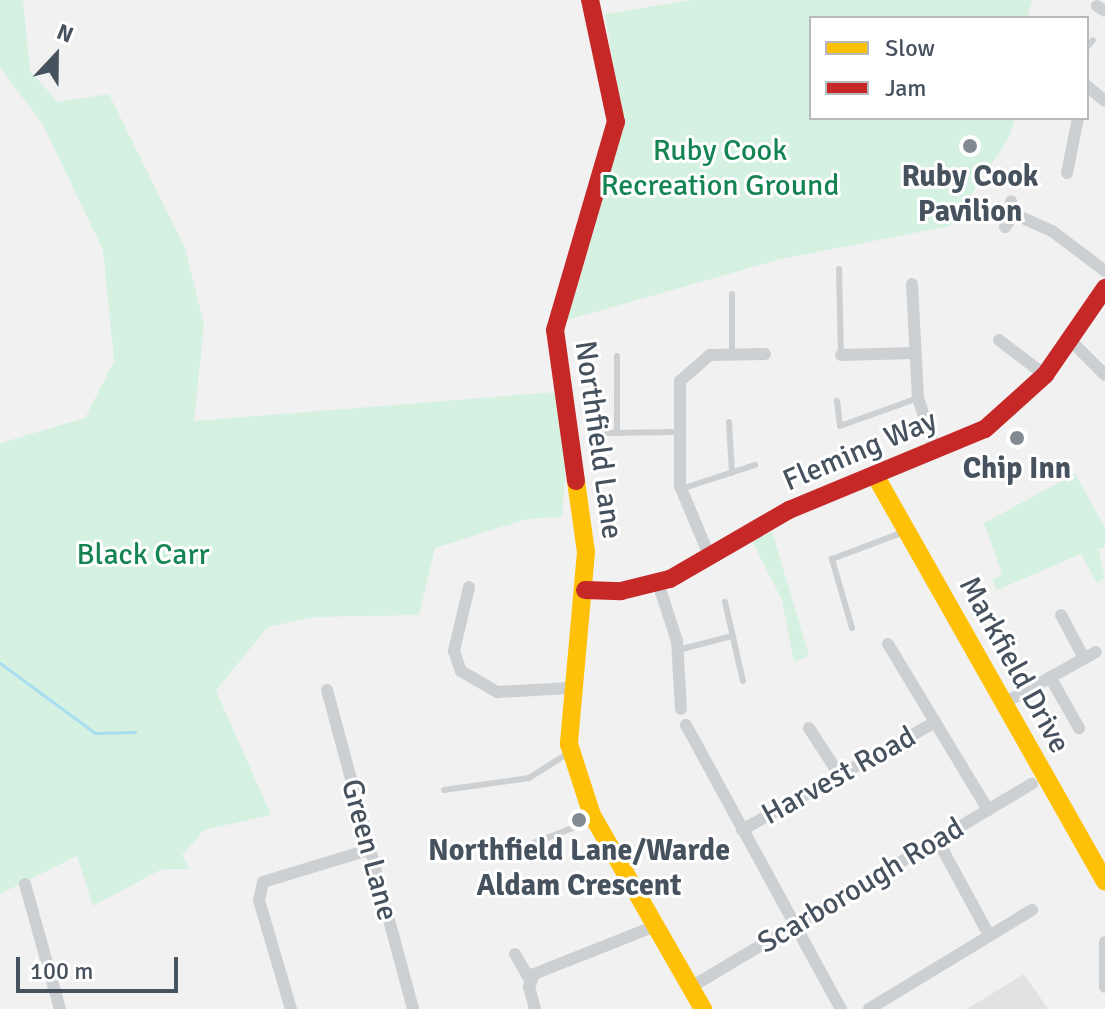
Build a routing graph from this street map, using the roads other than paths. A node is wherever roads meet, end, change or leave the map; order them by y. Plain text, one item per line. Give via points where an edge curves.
1 (590, 0) edge
2 (1093, 40) dead end
3 (1089, 45) edge
4 (1089, 93) edge
5 (1105, 101) edge
6 (1078, 120) edge
7 (1067, 173) dead end
8 (1005, 227) dead end
9 (839, 269) dead end
10 (1105, 271) edge
11 (912, 284) dead end
12 (1105, 288) edge
13 (732, 294) dead end
14 (999, 340) dead end
15 (1071, 341) junction
16 (914, 353) junction
17 (732, 354) junction
18 (765, 354) dead end
19 (841, 355) joint
20 (617, 356) dead end
21 (1045, 375) junction
22 (1105, 375) edge
23 (918, 398) junction
24 (837, 401) dead end
25 (729, 422) dead end
26 (677, 432) junction
27 (607, 433) dead end
28 (617, 433) junction
29 (935, 449) junction
30 (755, 465) dead end
31 (732, 473) junction
32 (875, 475) junction
33 (681, 489) junction
34 (904, 532) junction
35 (709, 555) junction
36 (658, 583) junction
37 (469, 587) dead end
38 (585, 590) junction
39 (725, 602) dead end
40 (1061, 615) dead end
41 (852, 628) dead end
42 (732, 636) junction
43 (888, 644) dead end
44 (678, 650) junction
45 (1095, 652) edge
46 (1050, 677) junction
47 (743, 681) dead end
48 (570, 688) junction
49 (327, 690) dead end
50 (1004, 703) junction
51 (681, 709) dead end
52 (935, 722) junction
53 (686, 725) dead end
54 (809, 728) dead end
55 (1079, 728) dead end
56 (570, 752) junction
57 (840, 776) junction
58 (1032, 784) dead end
59 (444, 790) dead end
60 (988, 810) junction
61 (595, 820) junction
62 (742, 830) junction
63 (938, 841) junction
64 (368, 850) junction
65 (495, 858) dead end
66 (1105, 882) edge
67 (25, 884) dead end
68 (1032, 910) dead end
69 (655, 926) junction
70 (795, 926) junction
71 (989, 935) junction
72 (1105, 942) edge
73 (515, 954) dead end
74 (530, 980) junction
75 (691, 987) junction
76 (1105, 987) edge
77 (60, 1009) edge
78 (291, 1009) edge
79 (413, 1009) edge
80 (535, 1009) edge
81 (703, 1009) edge
82 (841, 1009) edge
83 (869, 1009) edge

1 - 38 street, Northfield Lane via 616,122 555,330 582,495
2 - 3 lane
4 - 5 street
6 - 7 street
8 - 10 street via 1012,208
9 - 19 lane
11 - 16 street
12 - 15 street, Fleming Way
13 - 17 lane
14 - 21 street
15 - 21 street, Fleming Way
15 - 22 street
16 - 19 street
16 - 23 street
17 - 18 street
17 - 26 street via 710,355 686,370 676,396
20 - 28 lane
21 - 29 street, Fleming Way via 985,429
23 - 24 lane via 840,426
23 - 29 street
25 - 31 lane
26 - 28 lane
26 - 33 street
27 - 28 lane
29 - 32 street, Fleming Way
30 - 31 lane
31 - 33 lane
32 - 34 street, Markfield Drive
32 - 35 street, Fleming Way via 789,510
33 - 35 street
34 - 41 lane via 832,559
34 - 50 street, Markfield Drive
35 - 36 street, Fleming Way
36 - 38 street, Fleming Way
36 - 44 street
37 - 48 street via 454,651 461,671 497,692
38 - 48 street, Northfield Lane
39 - 42 lane
40 - 45 street
42 - 44 lane
42 - 47 lane
43 - 52 street
44 - 51 street
45 - 46 street
46 - 50 street
46 - 55 street
48 - 56 street, Northfield Lane
49 - 64 street, Green Lane
50 - 66 street, Markfield Drive
52 - 57 street, Harvest Road
52 - 60 street
53 - 62 street
54 - 57 street
56 - 59 lane via 529,778
56 - 61 street, Northfield Lane
57 - 62 street, Harvest Road
58 - 60 street, Scarborough Road
60 - 63 street, Scarborough Road
61 - 65 lane
61 - 69 street, Northfield Lane
62 - 70 street
63 - 70 street, Scarborough Road
63 - 71 street
64 - 78 street via 263,882 259,900
64 - 79 street, Green Lane
67 - 77 street
68 - 71 street
69 - 74 street
69 - 75 street, Northfield Lane
70 - 75 street, Scarborough Road
70 - 82 street
71 - 83 street
72 - 76 street
73 - 74 street
74 - 80 street
75 - 81 street, Northfield Lane

